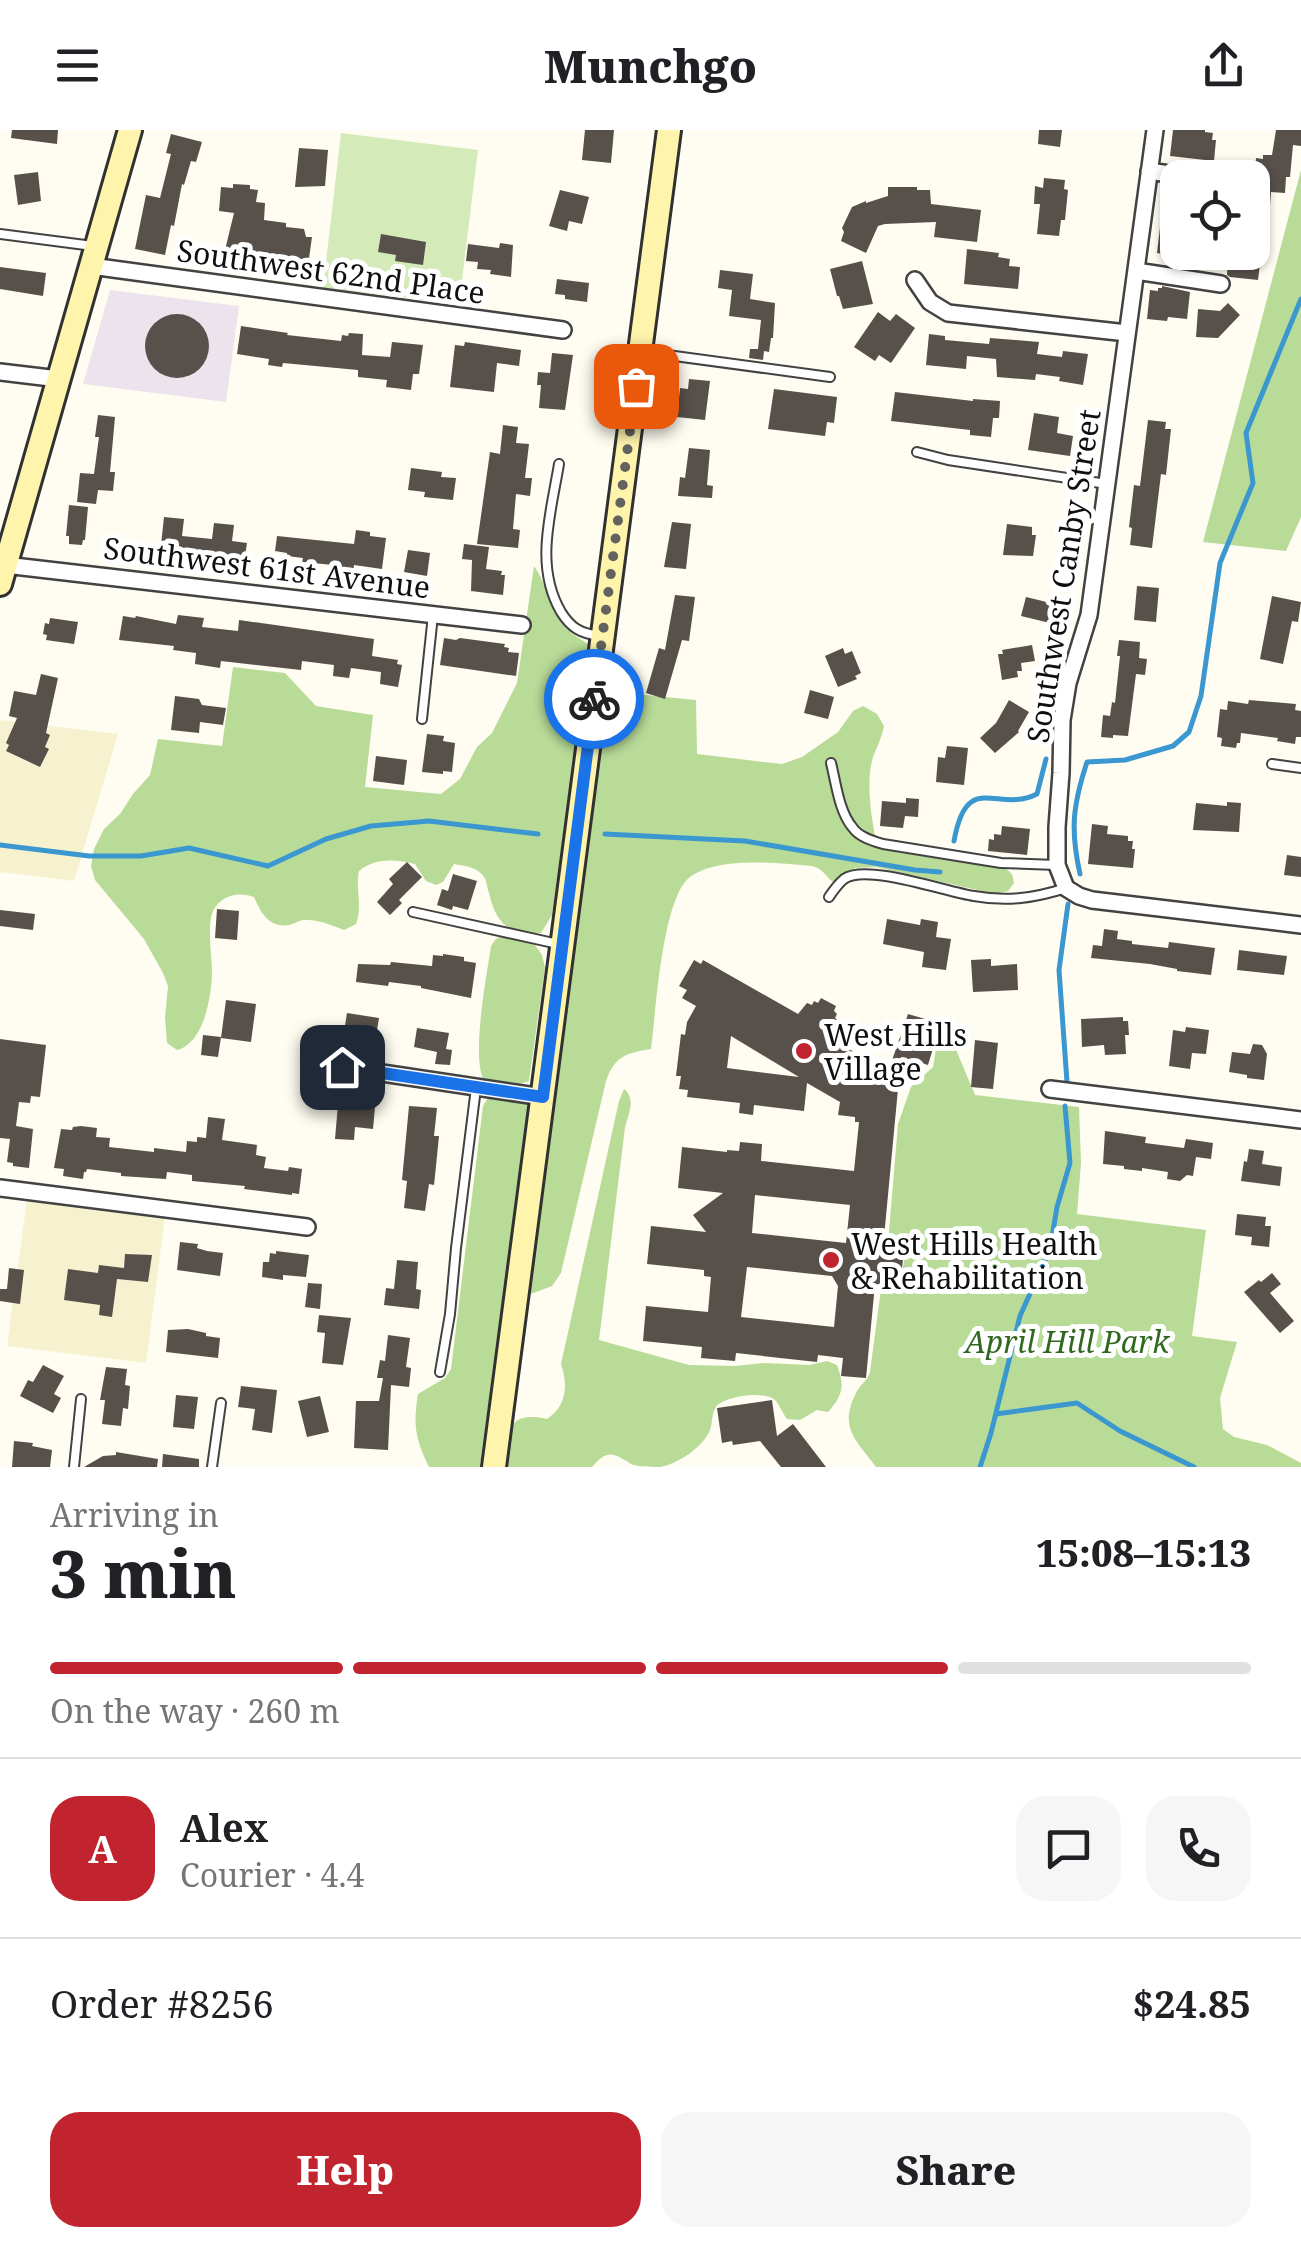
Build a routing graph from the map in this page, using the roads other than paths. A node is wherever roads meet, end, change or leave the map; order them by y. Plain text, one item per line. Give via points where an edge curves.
1 (130, 130) edge
2 (669, 130) edge
3 (1155, 130) edge
4 (1150, 171) junction
5 (1160, 173) edge
6 (0, 234) edge
7 (94, 257) junction
8 (1136, 271) junction
9 (915, 280) dead end
10 (1221, 284) dead end
11 (562, 330) dead end
12 (1128, 333) junction
13 (641, 351) junction
14 (0, 372) edge
15 (830, 377) dead end
16 (59, 379) junction
17 (918, 452) dead end
18 (559, 464) dead end
19 (1107, 484) junction
20 (2, 574) edge
21 (433, 614) junction
22 (522, 625) dead end
23 (603, 636) junction
24 (422, 719) dead end
25 (831, 763) dead end
26 (1272, 764) dead end
27 (1301, 768) edge
28 (1057, 864) junction
29 (1066, 888) junction
30 (829, 897) dead end
31 (413, 912) dead end
32 (1301, 925) edge
33 (562, 945) junction
34 (342, 1067) dead end
35 (476, 1087) junction
36 (1050, 1089) dead end
37 (543, 1097) junction
38 (1301, 1120) edge
39 (0, 1188) edge
40 (307, 1226) dead end
41 (440, 1372) dead end
42 (81, 1399) dead end
43 (221, 1403) dead end
44 (74, 1467) edge
45 (212, 1467) edge
46 (494, 1467) edge

1 - 7 main road
2 - 13 main road
3 - 4 street, Southwest Canby Street
4 - 5 street
4 - 8 street, Southwest Canby Street
6 - 7 lane
7 - 11 street, Southwest 62nd Place
7 - 16 main road
8 - 10 street
8 - 12 street, Southwest Canby Street
9 - 12 street via 948,313
12 - 19 street, Southwest Canby Street
13 - 15 lane
13 - 23 main road
14 - 16 street
16 - 20 main road
17 - 19 lane
18 - 23 lane via 546,576 572,628
19 - 28 street, Southwest Canby Street via 1089,615 1064,700
20 - 21 street, Southwest 61st Avenue
21 - 22 street, Southwest 61st Avenue
21 - 24 lane
23 - 33 main road
25 - 28 lane via 854,830 869,839 1001,863
26 - 27 lane
28 - 29 street, Southwest Canby Street
29 - 30 lane via 1012,900 856,874
29 - 32 street via 1092,900
31 - 33 lane
33 - 37 main road
34 - 35 street
35 - 37 street
35 - 41 lane
36 - 38 street
37 - 46 main road
39 - 40 street
42 - 44 lane
43 - 45 lane

